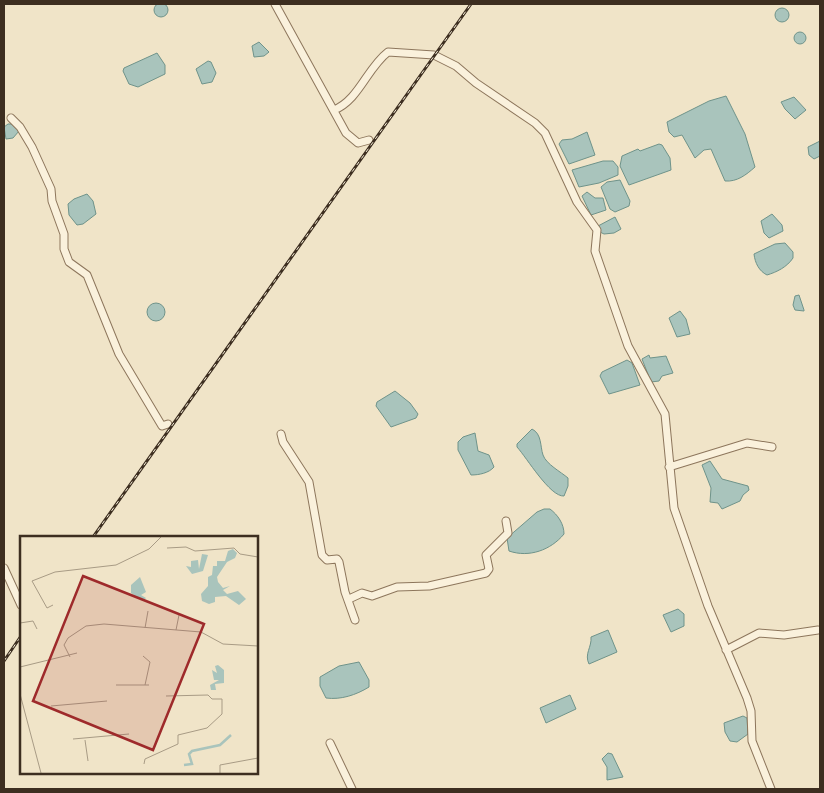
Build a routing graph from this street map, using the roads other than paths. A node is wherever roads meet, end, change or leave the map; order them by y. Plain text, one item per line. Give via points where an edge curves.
1 (275, 4) edge
2 (334, 110) junction
3 (11, 118) dead end
4 (369, 140) dead end
5 (168, 424) dead end
6 (281, 434) dead end
7 (772, 447) dead end
8 (669, 467) junction
9 (506, 521) dead end
10 (4, 568) edge
11 (349, 599) junction
12 (20, 603) edge
13 (355, 620) dead end
14 (818, 630) dead end
15 (726, 650) junction
16 (330, 743) dead end
17 (352, 789) edge
18 (771, 789) edge

1 - 2 street
2 - 4 street via 352,140 358,143
2 - 8 street via 352,97 377,60 388,52 434,54 456,66 545,133 577,202 596,230 595,250 628,346 665,414
3 - 5 street via 32,148 51,189 69,262 87,275 129,373 162,426
6 - 11 street via 309,482 322,555 327,560 337,559 339,562
7 - 8 street via 746,443
8 - 15 street via 674,508 684,542
9 - 11 street via 508,533 486,555 489,569 486,573 429,586 397,588 372,596 362,593
10 - 12 street
11 - 13 street
14 - 15 street via 784,635 759,633
15 - 18 street via 748,698 752,741
16 - 17 street

